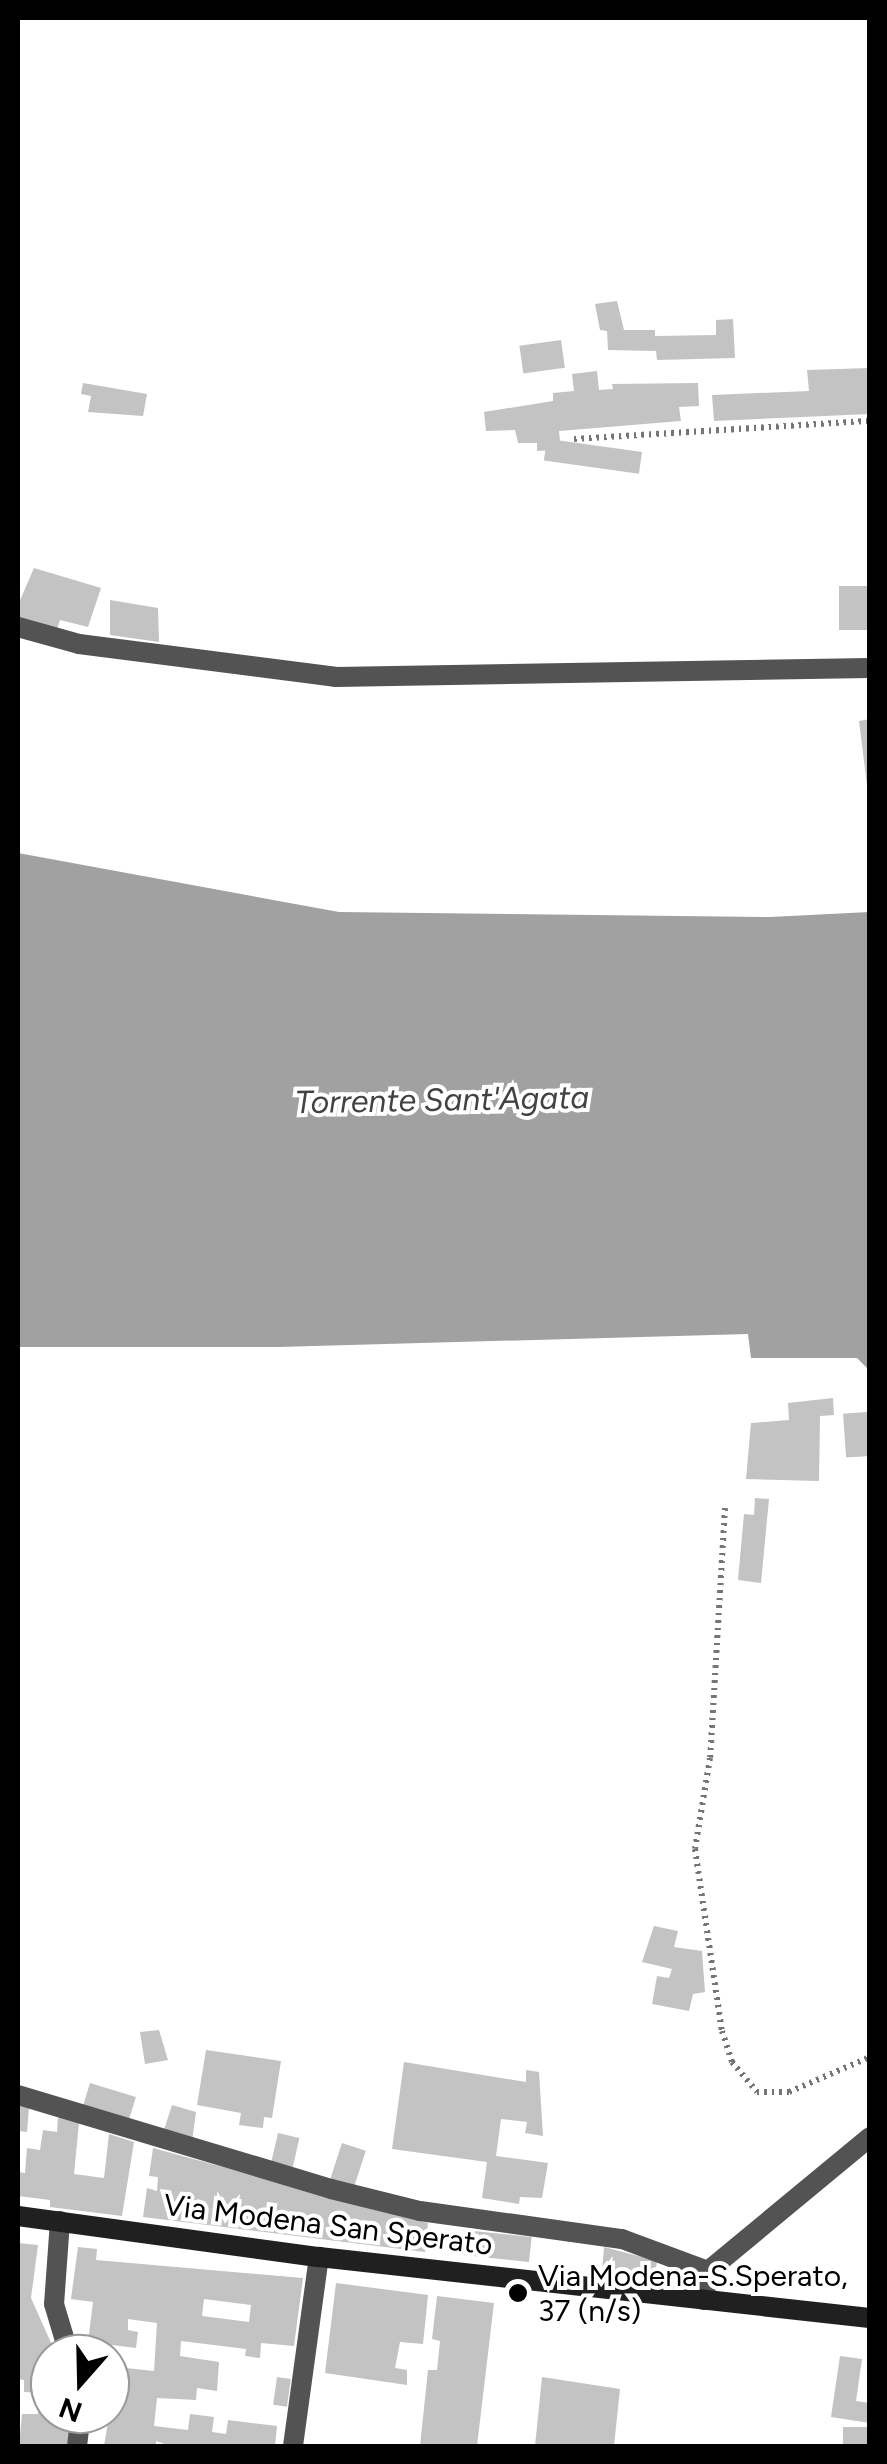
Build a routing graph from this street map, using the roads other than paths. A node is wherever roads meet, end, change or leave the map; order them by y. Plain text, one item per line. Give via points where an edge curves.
1 (18, 627) edge
2 (870, 668) edge
3 (18, 2096) edge
4 (870, 2137) edge
5 (18, 2216) edge
6 (60, 2220) junction
7 (319, 2257) junction
8 (708, 2271) junction
9 (704, 2300) junction
10 (870, 2318) edge
11 (62, 2334) edge
12 (293, 2446) edge

1 - 2 street via 79,644 335,677
3 - 8 street via 349,2194 622,2239
4 - 8 street
5 - 6 street, Via Modena San Sperato
6 - 7 street, Via Modena San Sperato
6 - 11 street via 54,2304
7 - 9 street, Via Modena San Sperato
7 - 12 street
8 - 9 street
9 - 10 street, Via Modena San Sperato

